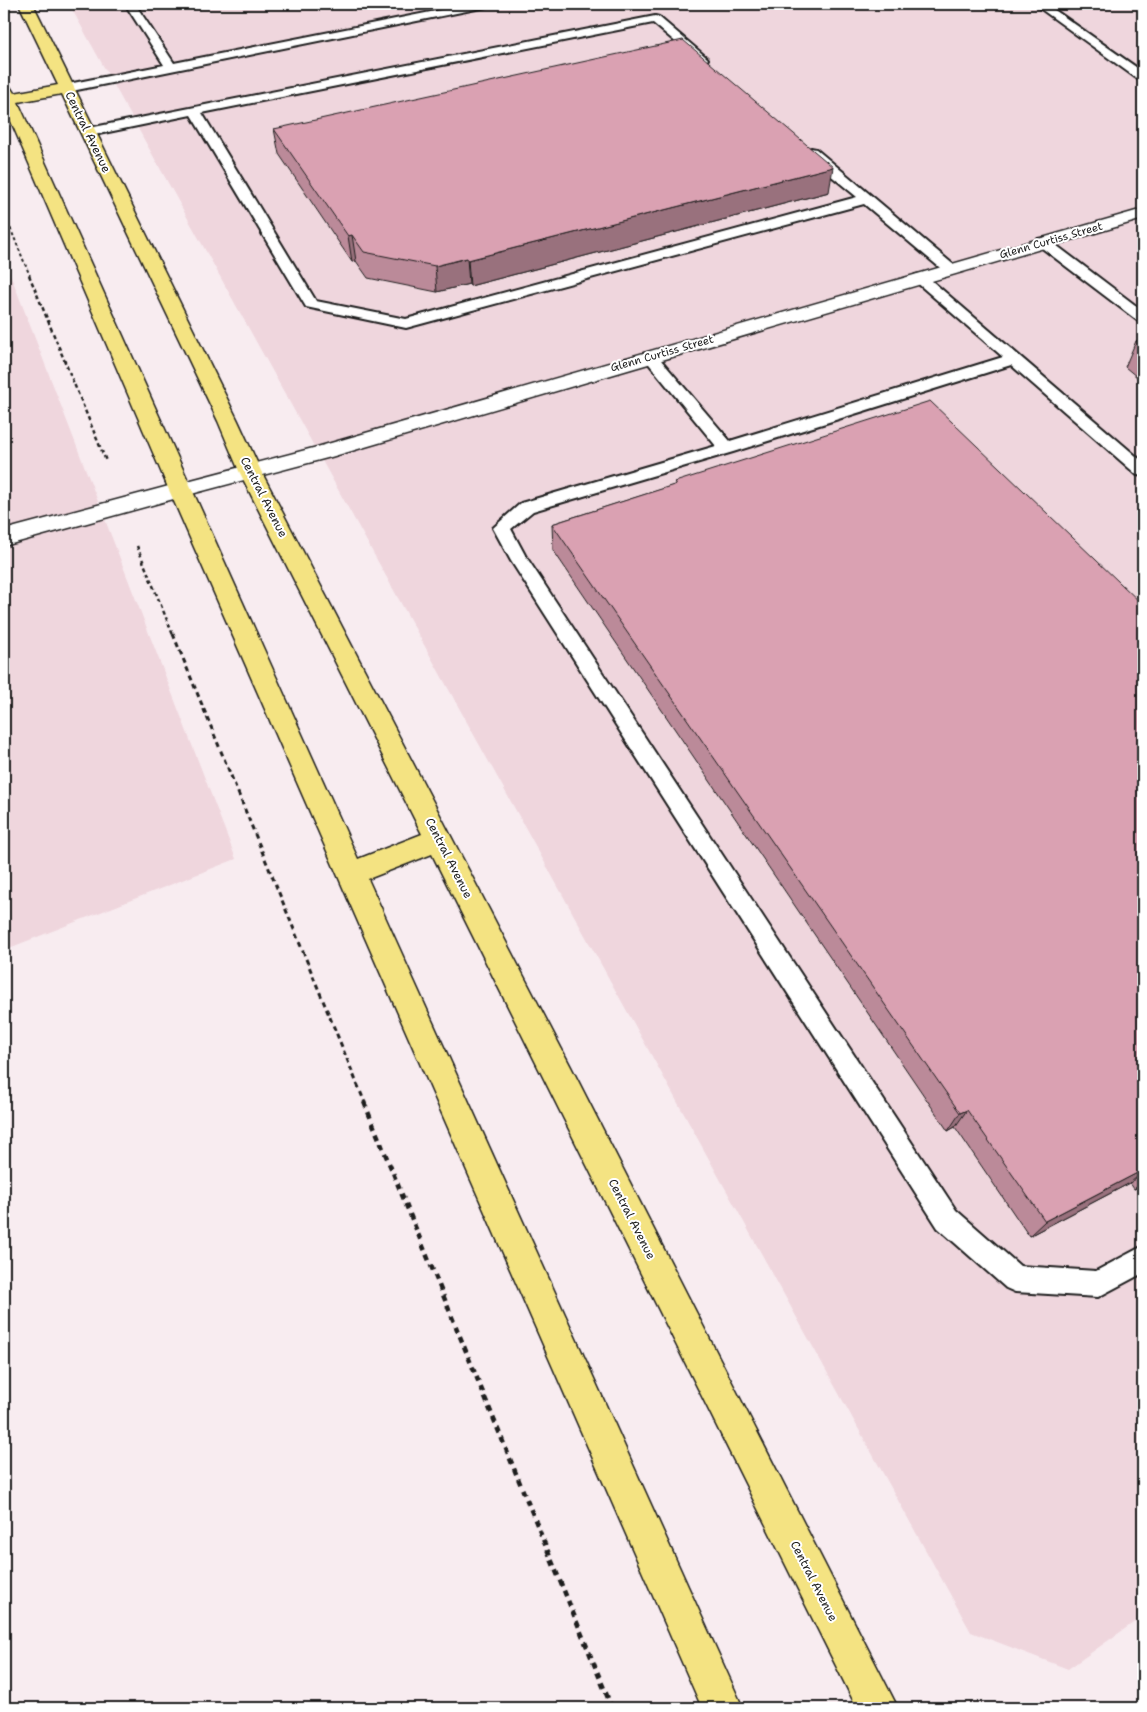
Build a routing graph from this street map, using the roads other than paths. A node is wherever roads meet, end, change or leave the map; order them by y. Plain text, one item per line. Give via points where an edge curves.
1 (26, 4) edge
2 (130, 4) edge
3 (486, 4) edge
4 (1039, 4) edge
5 (708, 64) edge
6 (170, 67) junction
7 (1143, 77) edge
8 (67, 88) junction
9 (6, 93) edge
10 (195, 111) junction
11 (89, 132) junction
12 (798, 141) edge
13 (866, 199) junction
14 (1143, 214) edge
15 (1043, 242) junction
16 (950, 269) junction
17 (920, 278) junction
18 (1140, 312) edge
19 (650, 356) junction
20 (1014, 359) junction
21 (727, 448) junction
22 (250, 471) junction
23 (1143, 471) edge
24 (180, 490) junction
25 (4, 538) edge
26 (439, 839) junction
27 (352, 874) junction
28 (1143, 1259) edge
29 (723, 1708) edge
30 (878, 1708) edge

1 - 8 main road, Central Avenue
2 - 6 lane
3 - 6 lane
4 - 7 lane
5 - 10 lane via 655,19
6 - 8 lane
8 - 9 main road
8 - 11 main road, Central Avenue
9 - 24 main road
10 - 11 lane
10 - 13 lane via 311,304 406,324
11 - 22 main road, Central Avenue
12 - 13 lane
13 - 16 lane
14 - 15 street, Glenn Curtiss Street
15 - 16 street, Glenn Curtiss Street
15 - 18 lane
16 - 17 street, Glenn Curtiss Street
17 - 19 street, Glenn Curtiss Street
17 - 20 lane
19 - 21 lane
19 - 22 street, Glenn Curtiss Street
20 - 21 lane
20 - 23 lane
21 - 28 lane via 527,507 502,528 517,557 947,1219 1015,1278 1098,1284
22 - 24 street, Glenn Curtiss Street
22 - 26 main road, Central Avenue
24 - 25 street, Glenn Curtiss Street
24 - 27 main road
26 - 27 main road
26 - 30 main road, Central Avenue
27 - 29 main road

